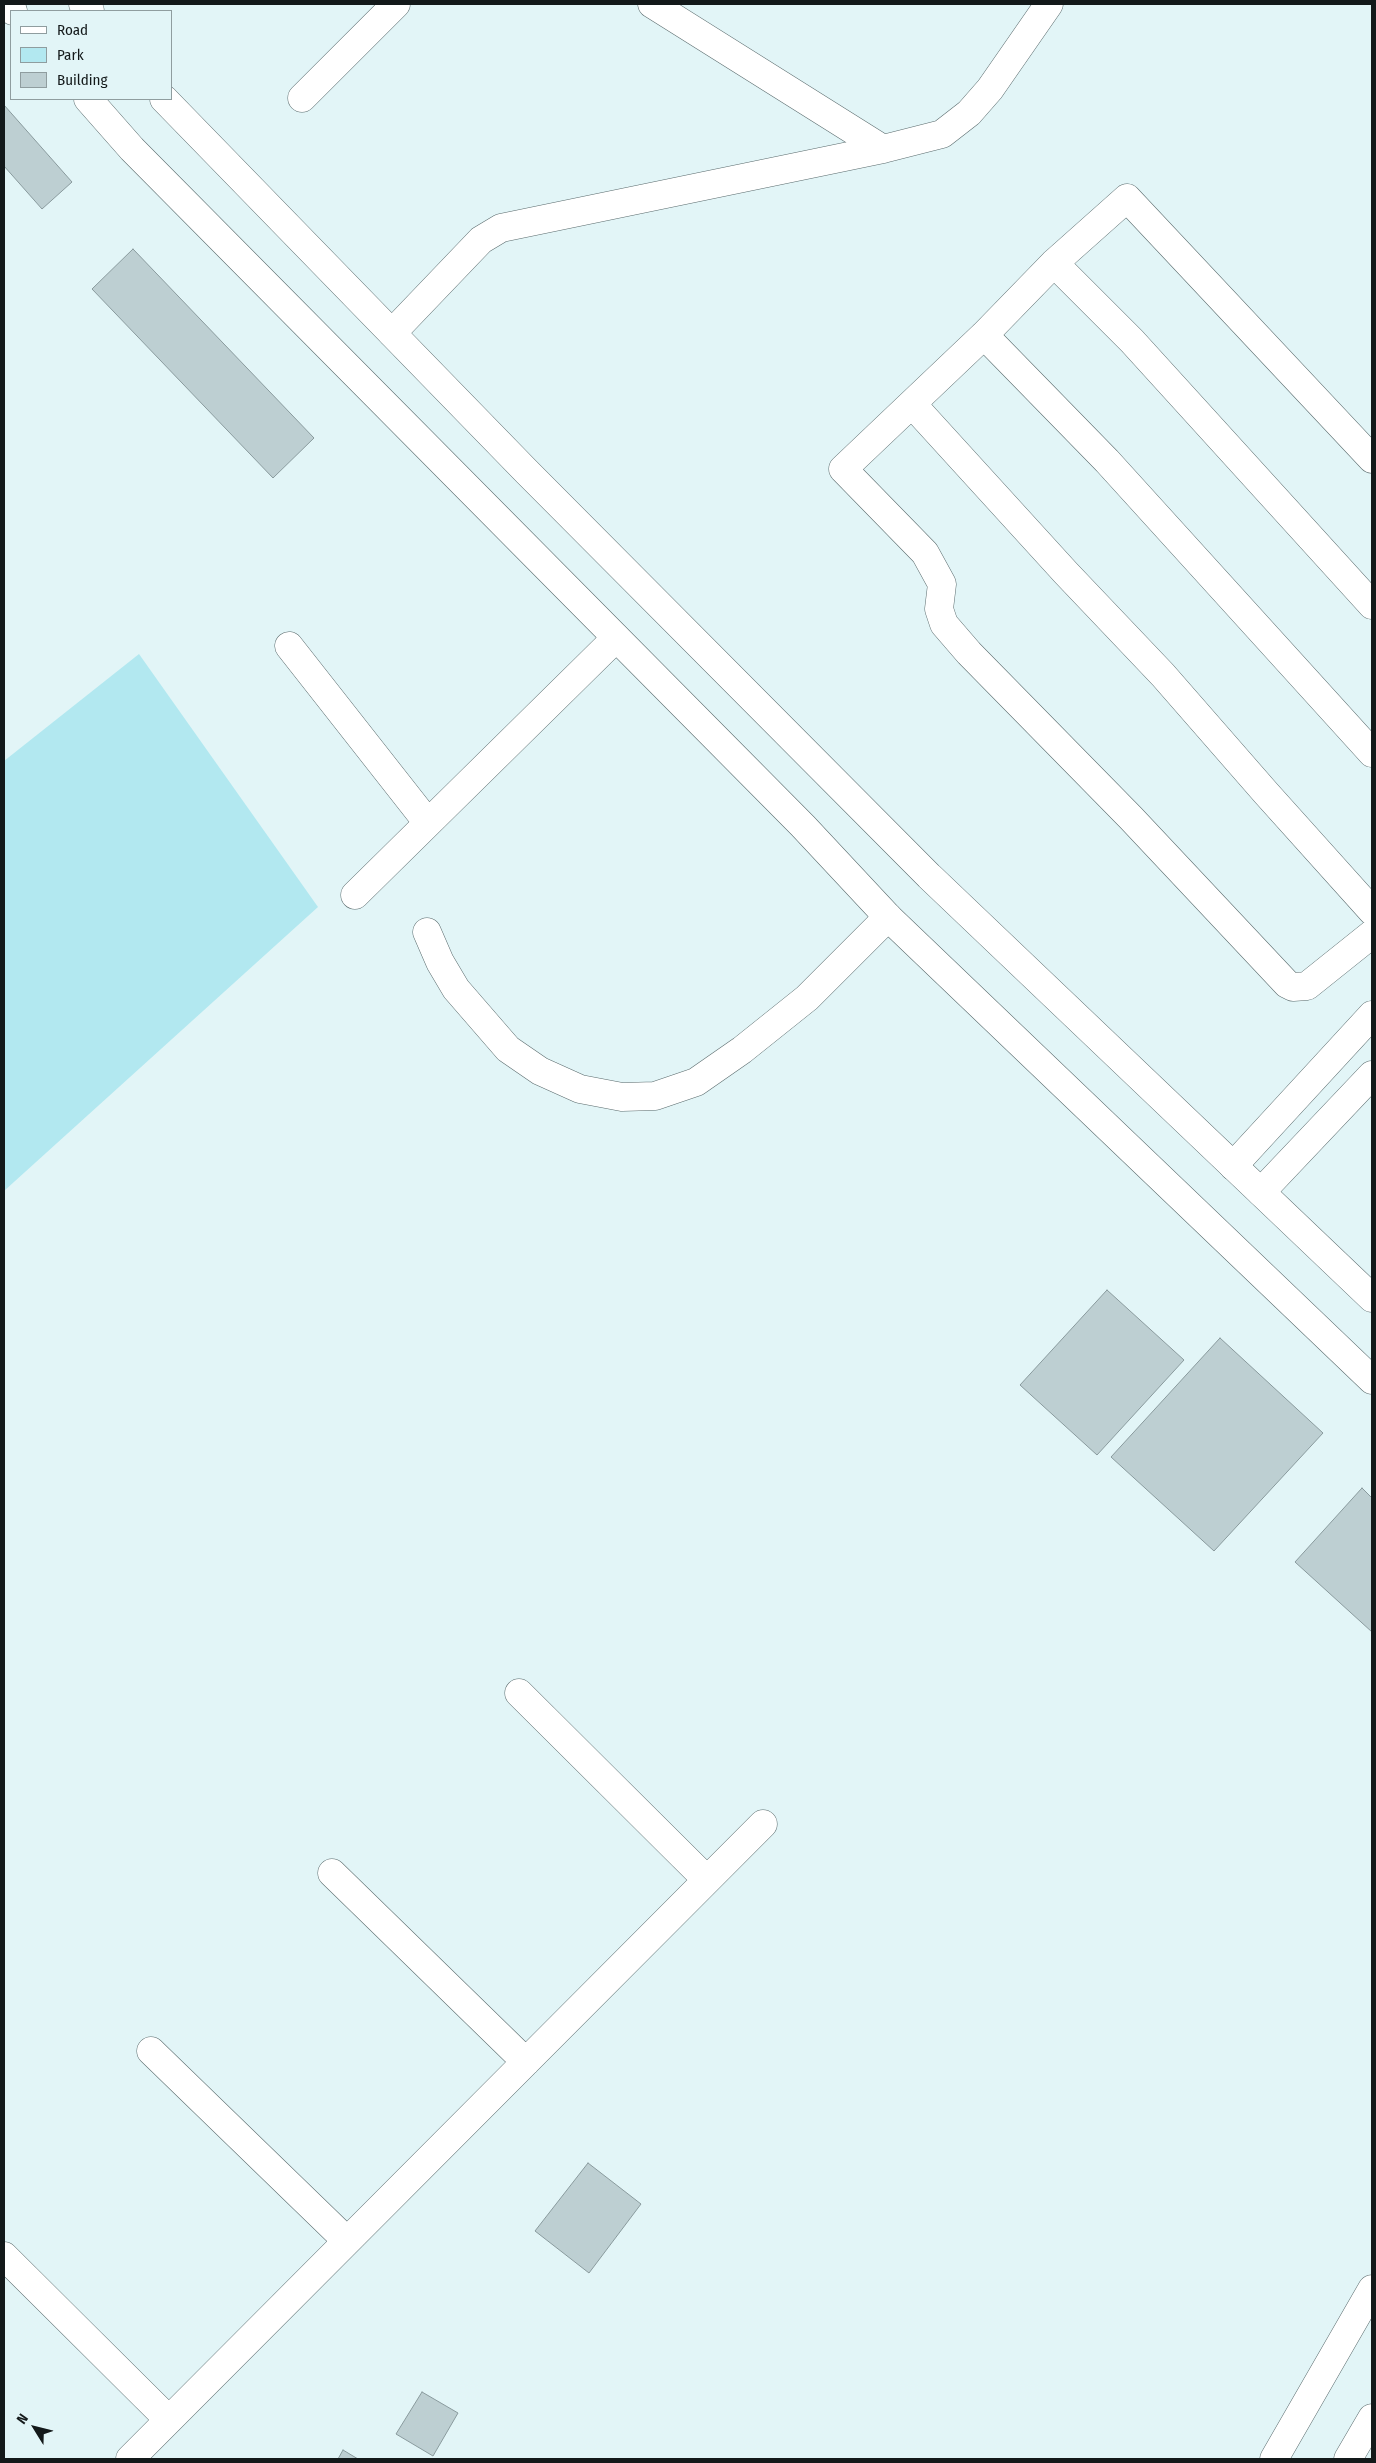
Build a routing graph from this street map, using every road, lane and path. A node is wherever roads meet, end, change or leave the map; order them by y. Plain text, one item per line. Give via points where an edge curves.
1 (396, 4) edge
2 (652, 4) edge
3 (1049, 4) edge
4 (302, 98) dead end
5 (89, 100) edge
6 (165, 100) edge
7 (883, 149) junction
8 (1054, 263) junction
9 (392, 333) junction
10 (984, 336) junction
11 (912, 404) junction
12 (1372, 459) edge
13 (1372, 605) edge
14 (616, 638) junction
15 (288, 646) dead end
16 (1372, 753) edge
17 (428, 824) junction
18 (355, 895) dead end
19 (1372, 911) edge
20 (888, 917) junction
21 (427, 932) dead end
22 (1372, 934) edge
23 (1372, 1015) edge
24 (1372, 1075) edge
25 (1233, 1166) junction
26 (1261, 1192) junction
27 (1372, 1298) edge
28 (1372, 1380) edge
29 (519, 1693) dead end
30 (763, 1824) dead end
31 (332, 1873) dead end
32 (706, 1880) junction
33 (151, 2051) dead end
34 (526, 2062) junction
35 (348, 2241) junction
36 (4, 2256) edge
37 (1372, 2289) edge
38 (1372, 2418) edge
39 (168, 2420) junction
40 (130, 2459) edge
41 (1274, 2459) edge
42 (1348, 2459) edge

1 - 4 main road
2 - 7 main road
3 - 7 main road via 990,90 969,113 942,134
5 - 14 main road via 132,149
6 - 9 main road
7 - 9 main road via 501,228 481,240
8 - 10 main road
8 - 12 main road via 1127,198
8 - 13 main road via 1132,341
9 - 25 main road via 922,869
10 - 11 main road
10 - 16 main road via 1107,461
11 - 19 main road via 1163,676
11 - 22 main road via 843,469 925,553 942,584 939,609 950,632 1287,984 1307,986
14 - 17 main road
14 - 20 main road via 803,826
15 - 17 main road
17 - 18 main road
20 - 21 main road via 807,998 742,1050 696,1082 655,1096 622,1097 580,1090 540,1071 508,1049 456,989
20 - 28 main road
23 - 25 main road
24 - 26 main road
25 - 26 main road
26 - 27 main road
29 - 32 main road
30 - 32 main road
31 - 34 main road
32 - 34 main road
33 - 35 main road
34 - 35 main road
35 - 39 main road
36 - 39 main road
37 - 41 main road
38 - 42 main road
39 - 40 main road

